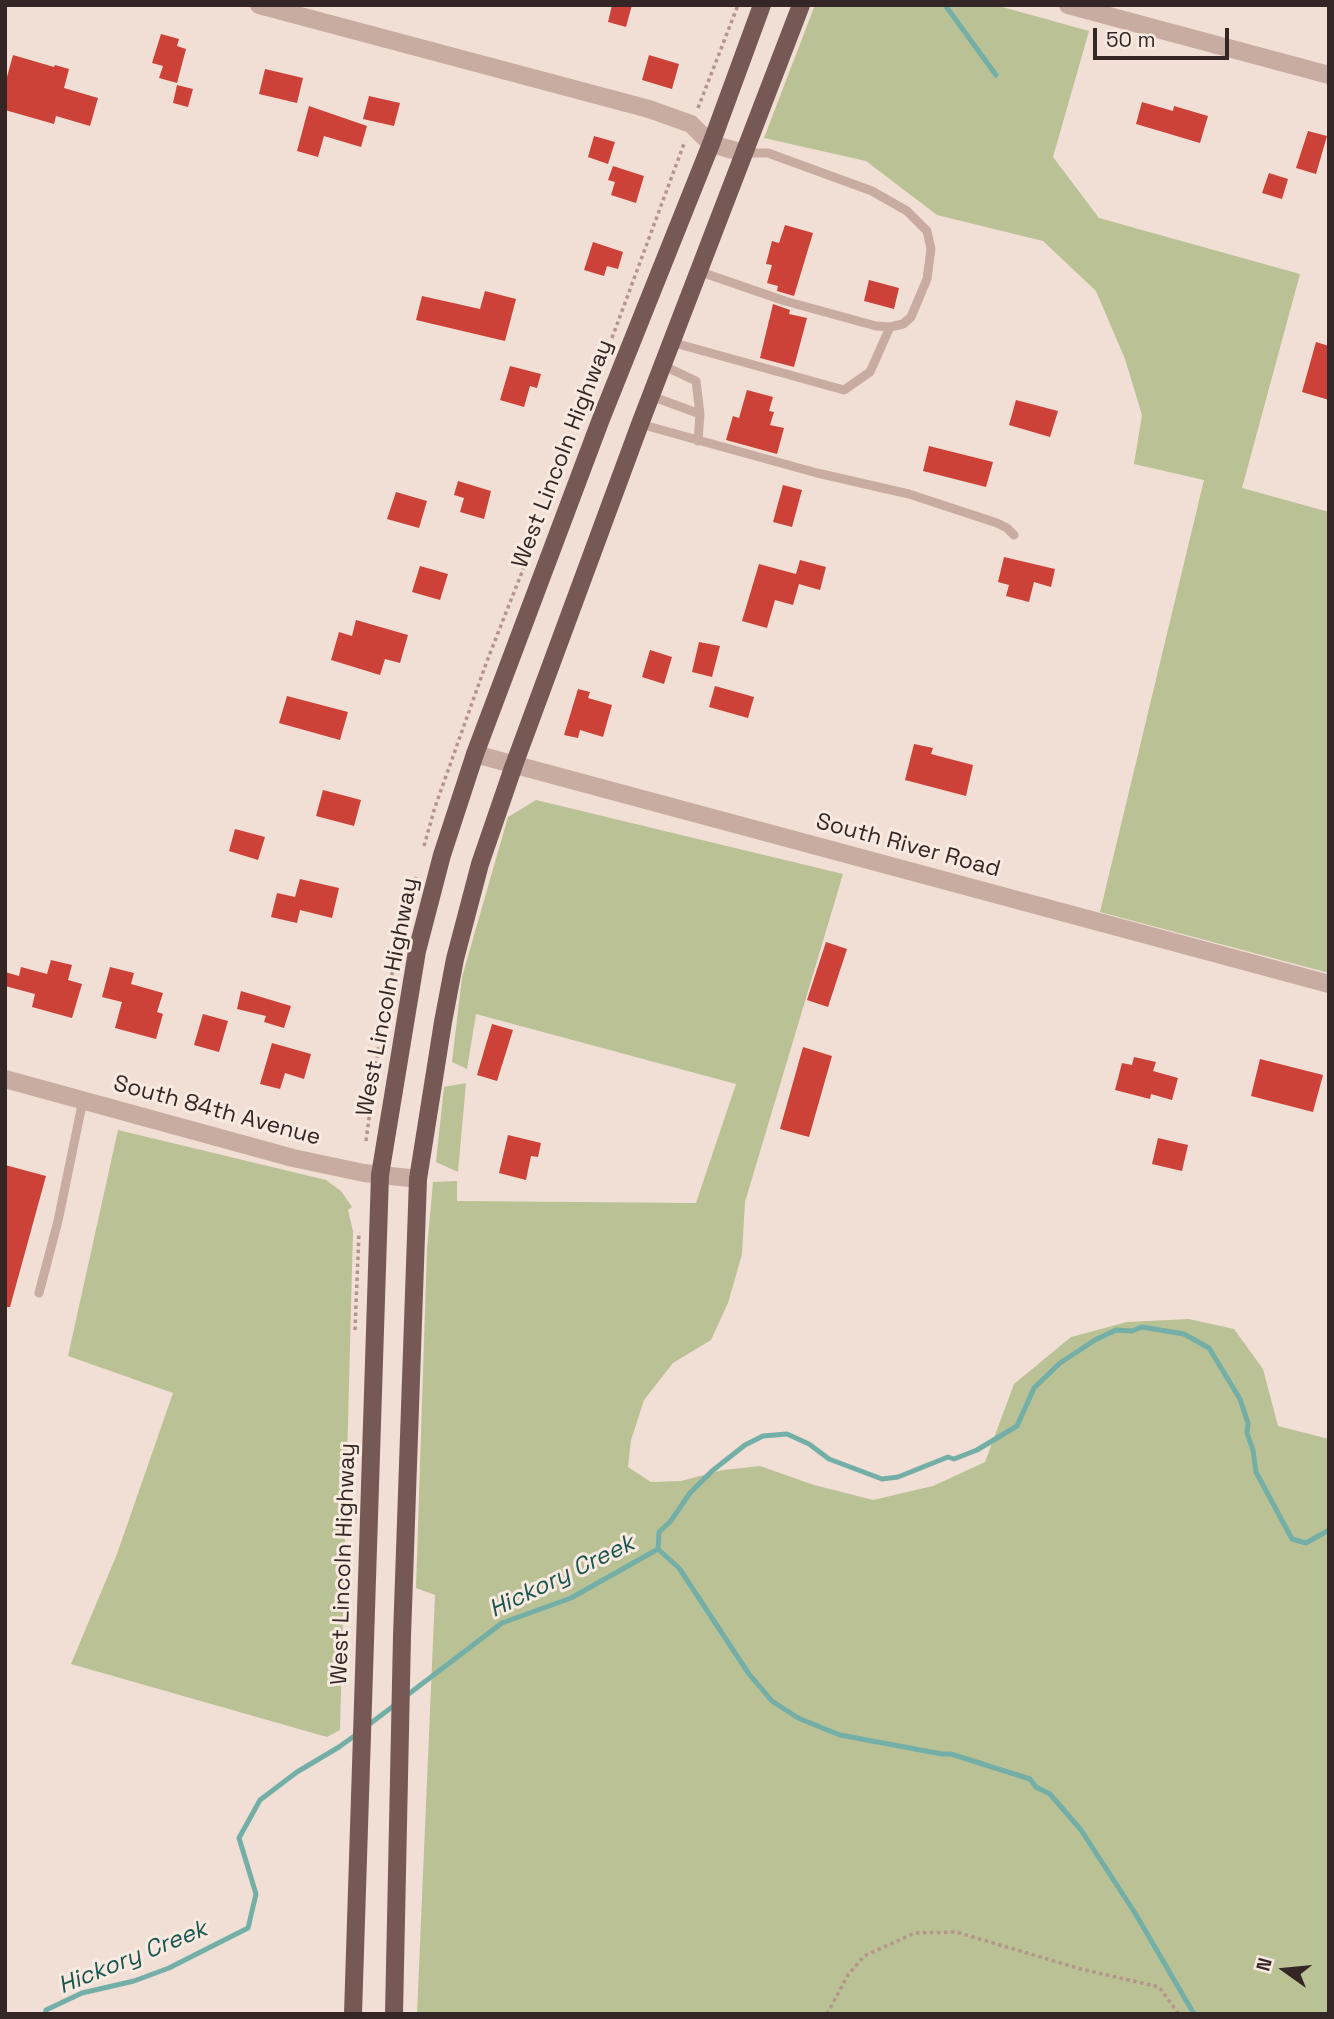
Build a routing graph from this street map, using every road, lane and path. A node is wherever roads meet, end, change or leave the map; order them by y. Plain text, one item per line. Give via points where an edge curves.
1 (259, 5) edge
2 (762, 5) edge
3 (801, 5) edge
4 (1068, 5) edge
5 (1329, 75) edge
6 (711, 144) junction
7 (744, 153) junction
8 (698, 271) junction
9 (890, 327) junction
10 (671, 342) junction
11 (662, 365) junction
12 (650, 396) junction
13 (700, 414) junction
14 (640, 424) junction
15 (698, 441) junction
16 (1014, 535) dead end
17 (475, 754) junction
18 (514, 765) junction
19 (1329, 984) edge
20 (5, 1079) edge
21 (83, 1100) junction
22 (380, 1175) junction
23 (418, 1179) junction
24 (38, 1293) dead end
25 (353, 2014) edge
26 (394, 2014) edge
27 (827, 2014) edge
28 (1179, 2014) edge

1 - 6 street via 649,110 691,124
2 - 6 main road, West Lincoln Highway
3 - 7 main road
4 - 5 street
6 - 7 street
6 - 17 main road, West Lincoln Highway
7 - 8 main road
7 - 9 lane via 768,153 872,191 907,211 927,232 931,250 927,279 911,317
8 - 9 lane via 785,301
8 - 10 main road
9 - 10 lane via 870,372 844,390
10 - 11 main road
11 - 12 main road
11 - 13 lane via 696,381
12 - 13 lane
12 - 14 main road
13 - 15 lane
14 - 15 lane
14 - 18 main road
15 - 16 lane via 909,494 997,523
17 - 18 street, South River Road
17 - 22 main road, West Lincoln Highway via 417,951
18 - 19 street, South River Road
18 - 23 main road via 480,864 456,959
20 - 21 street, South 84th Avenue
21 - 22 street, South 84th Avenue via 293,1158
21 - 24 lane
22 - 23 street, South 84th Avenue
22 - 25 main road, West Lincoln Highway
23 - 26 main road
27 - 28 path via 864,1956 915,1933 956,1932 1159,1987

